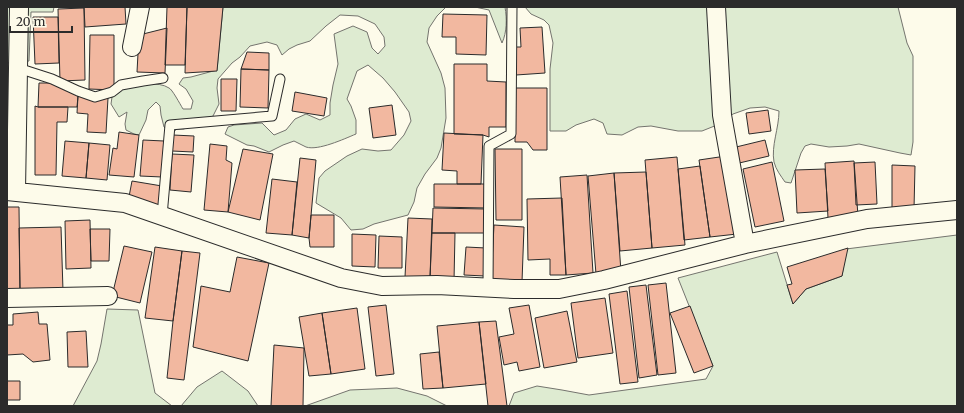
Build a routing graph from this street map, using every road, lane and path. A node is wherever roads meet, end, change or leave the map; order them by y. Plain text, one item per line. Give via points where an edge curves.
1 (19, 7) edge
2 (140, 7) edge
3 (512, 7) edge
4 (716, 7) edge
5 (132, 47) dead end
6 (18, 68) junction
7 (163, 78) dead end
8 (280, 79) dead end
9 (12, 191) edge
10 (957, 210) edge
11 (162, 216) junction
12 (745, 244) junction
13 (488, 288) junction
14 (108, 296) dead end
15 (7, 298) edge

1 - 6 street
2 - 5 street
3 - 13 lane via 511,134 489,146
4 - 12 street via 722,115
6 - 7 lane via 95,97 112,92 121,85
6 - 9 street
8 - 11 lane via 272,116 170,125
9 - 11 street via 125,203
10 - 12 street via 867,219
11 - 13 street via 341,278 382,286 437,285
12 - 13 street via 559,289
14 - 15 street

